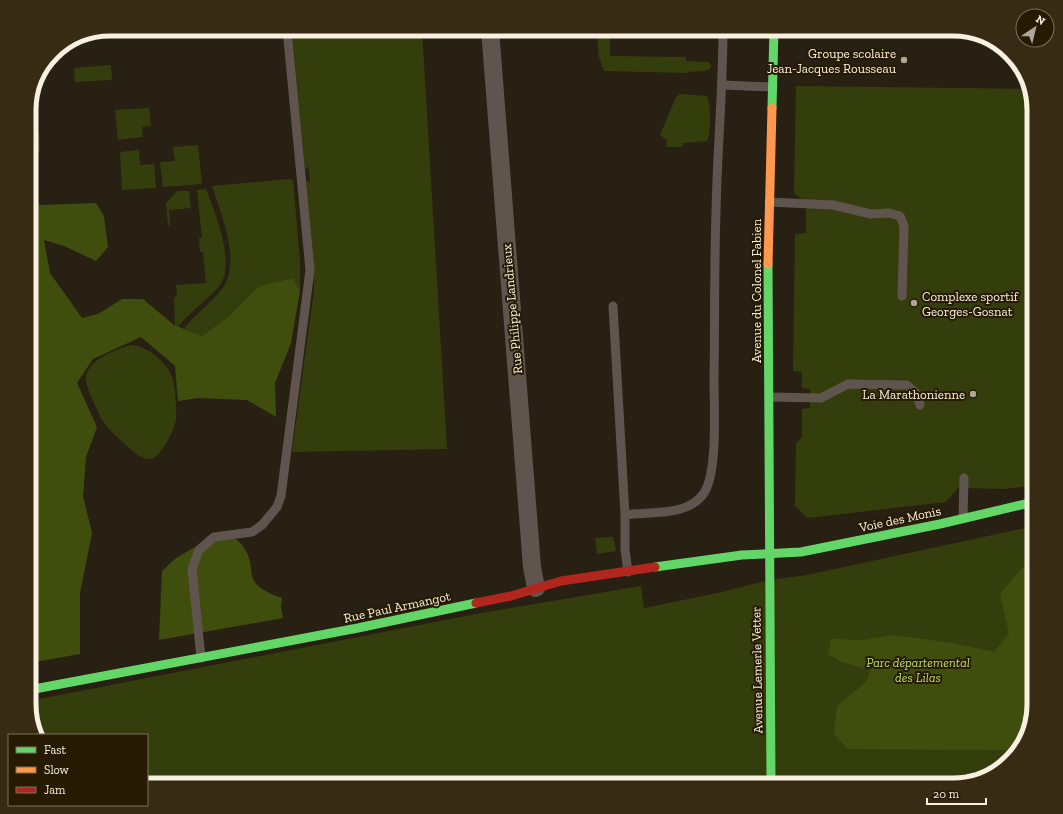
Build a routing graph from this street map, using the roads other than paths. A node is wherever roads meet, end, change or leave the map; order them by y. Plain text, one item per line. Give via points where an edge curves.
1 (288, 36) edge
2 (491, 36) edge
3 (723, 36) edge
4 (774, 36) edge
5 (723, 85) junction
6 (773, 87) junction
7 (769, 202) junction
8 (902, 296) dead end
9 (614, 306) dead end
10 (769, 397) junction
11 (920, 405) dead end
12 (964, 478) dead end
13 (1027, 504) edge
14 (625, 514) junction
15 (963, 518) junction
16 (770, 554) junction
17 (628, 572) junction
18 (536, 588) junction
19 (200, 658) junction
20 (36, 689) edge
21 (771, 778) edge

1 - 19 lane via 310,270 281,496 277,508 252,532 214,537 199,550 192,569
2 - 18 street, Rue Philippe Landrieux via 532,567
3 - 5 lane
4 - 6 street, Avenue du Colonel Fabien
5 - 6 lane
5 - 14 lane via 716,213 711,478 704,494 690,506
6 - 7 street, Avenue du Colonel Fabien
7 - 8 lane via 833,205 871,214 889,213 900,216 904,226
7 - 10 street, Avenue du Colonel Fabien
9 - 14 lane
10 - 11 lane via 821,398 848,384 906,385 916,393
10 - 16 street, Avenue du Colonel Fabien
12 - 15 lane
13 - 15 street, Voie des Monis
14 - 17 lane
15 - 16 street, Voie des Monis via 801,552
16 - 17 street, Rue Paul Armangot via 742,555
16 - 21 street, Avenue Lemerle Vetter
17 - 18 street, Rue Paul Armangot via 561,581
18 - 19 street, Rue Paul Armangot via 511,596 358,628
19 - 20 street, Rue Paul Armangot

